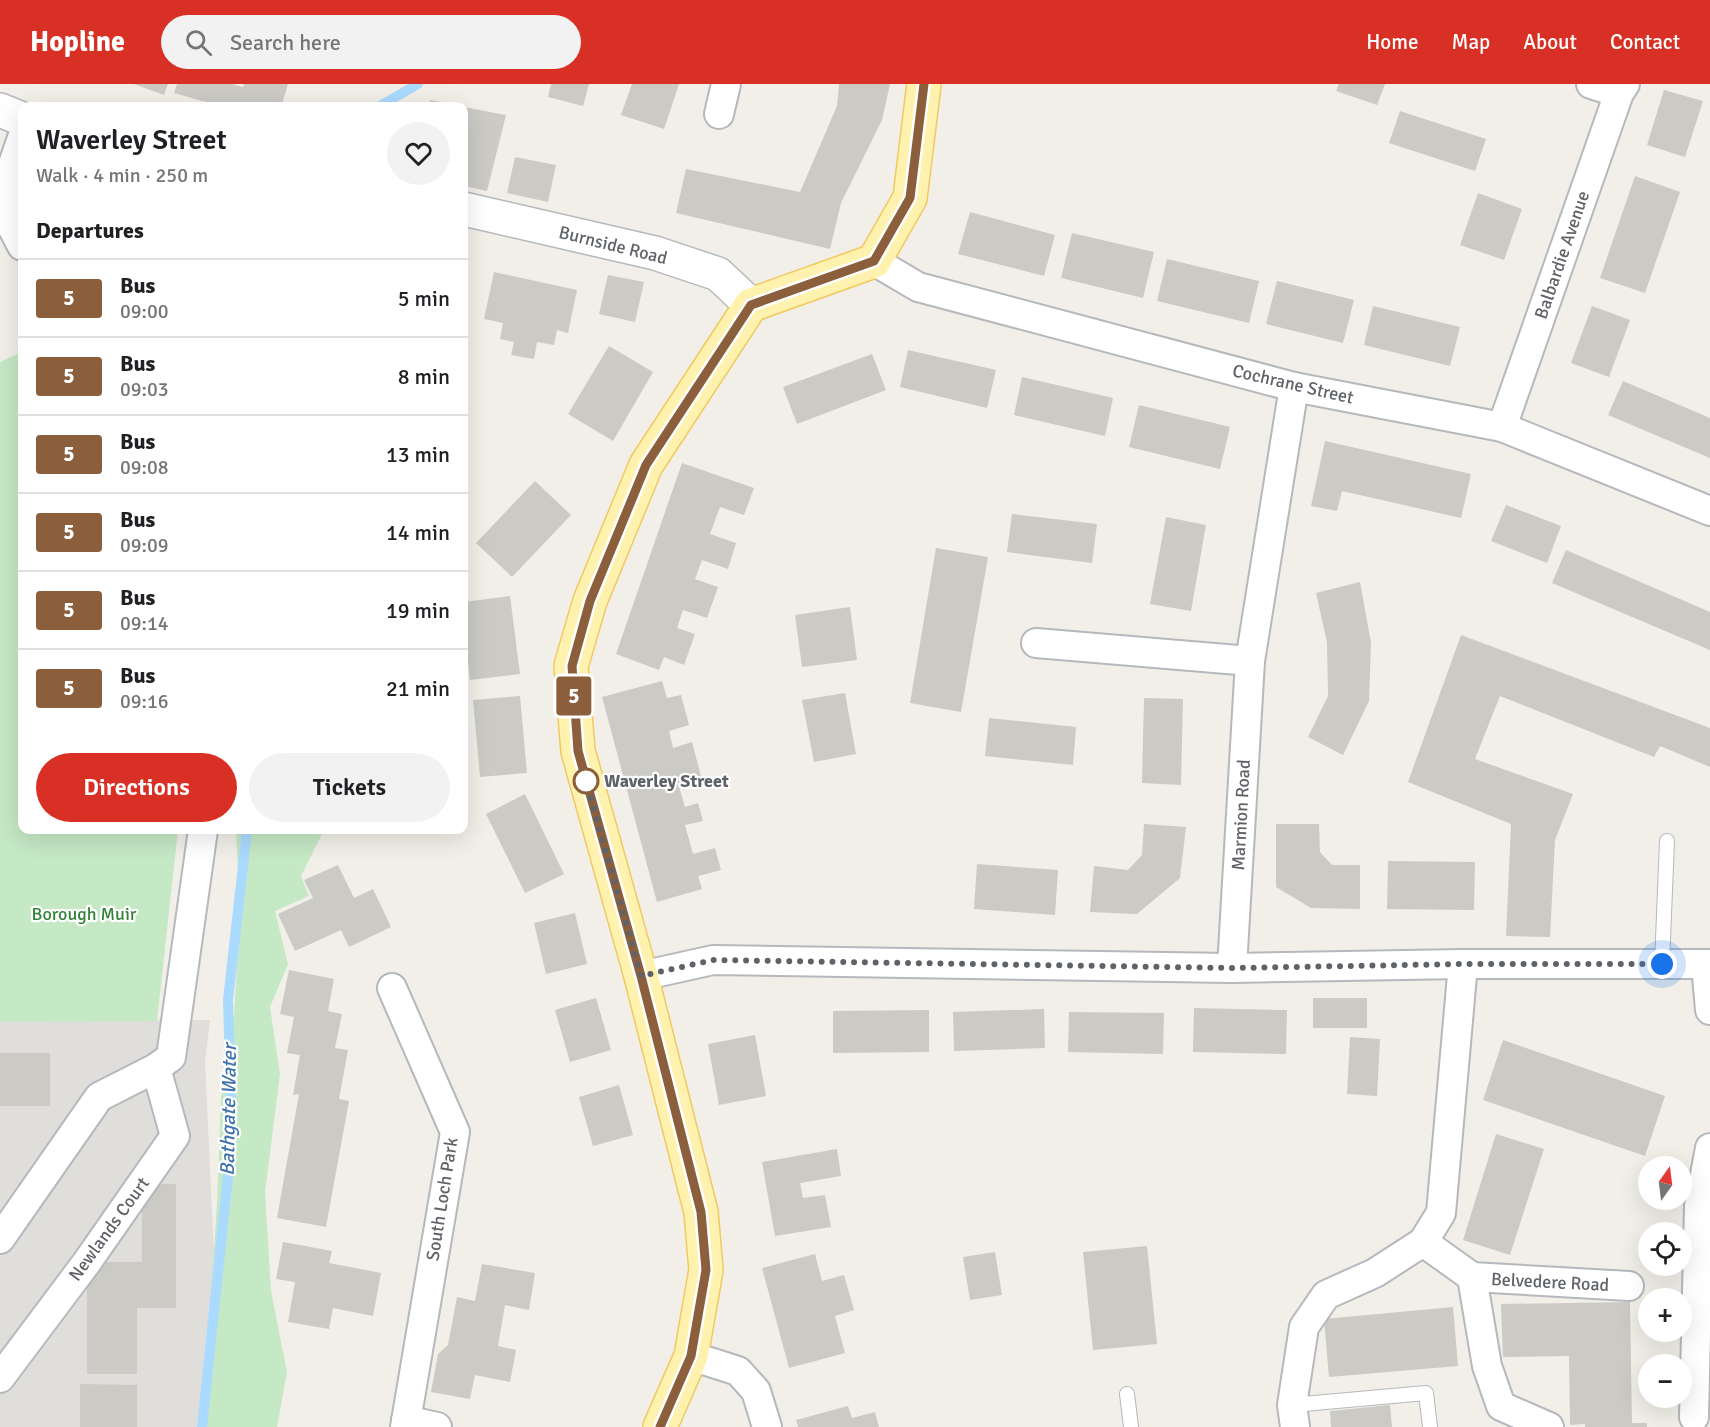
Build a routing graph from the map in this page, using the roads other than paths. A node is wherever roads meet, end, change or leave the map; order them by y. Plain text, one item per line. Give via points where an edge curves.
1 (726, 84) edge
2 (924, 84) edge
3 (1592, 84) edge
4 (1622, 88) edge
5 (0, 110) edge
6 (719, 114) dead end
7 (18, 117) edge
8 (18, 150) edge
9 (468, 210) edge
10 (18, 238) edge
11 (874, 261) junction
12 (751, 305) junction
13 (1293, 387) junction
14 (1502, 427) junction
15 (1710, 511) edge
16 (1036, 643) dead end
17 (1250, 661) junction
18 (202, 834) edge
19 (1666, 841) dead end
20 (1463, 964) junction
21 (1662, 964) junction
22 (1708, 964) edge
23 (1232, 968) junction
24 (641, 976) junction
25 (392, 988) dead end
26 (1710, 1010) edge
27 (156, 1068) junction
28 (1710, 1148) edge
29 (0, 1239) edge
30 (1423, 1242) junction
31 (1472, 1277) junction
32 (1629, 1286) dead end
33 (691, 1356) junction
34 (0, 1378) edge
35 (1127, 1394) dead end
36 (1293, 1416) edge
37 (1694, 1417) dead end
38 (406, 1423) edge
39 (437, 1427) edge
40 (660, 1427) edge
41 (767, 1427) edge
42 (1131, 1427) edge
43 (1431, 1427) edge
44 (1549, 1427) edge

1 - 6 street
2 - 11 main road via 910,198
3 - 4 street
4 - 14 street, Balbardie Avenue
5 - 7 street
8 - 10 street via 9,176 12,227
9 - 12 street, Burnside Road via 655,253 718,274
11 - 12 main road
11 - 13 street, Cochrane Street via 918,286
12 - 24 main road via 646,465 590,601 572,666 578,751
13 - 14 street, Cochrane Street
13 - 17 street, Marmion Road
14 - 15 street, Cochrane Street
16 - 17 street
17 - 23 street, Marmion Road
18 - 27 street via 171,1057
19 - 21 lane
20 - 21 street
20 - 23 street
20 - 30 street via 1441,1213
21 - 22 street
22 - 26 street
23 - 24 street via 713,960
24 - 33 main road via 701,1212 706,1270
25 - 38 street, South Loch Park via 455,1132
27 - 29 street via 99,1097
27 - 34 street, Newlands Court via 175,1136
28 - 37 street via 1699,1206
30 - 31 street, Belvedere Road
30 - 36 street via 1375,1274 1326,1295 1304,1327
31 - 32 street, Belvedere Road
31 - 44 street, Belvedere Road via 1487,1366 1501,1406
33 - 40 main road
33 - 41 street via 738,1371 756,1392
35 - 42 lane
36 - 43 lane via 1426,1393
38 - 39 street, South Loch Park

